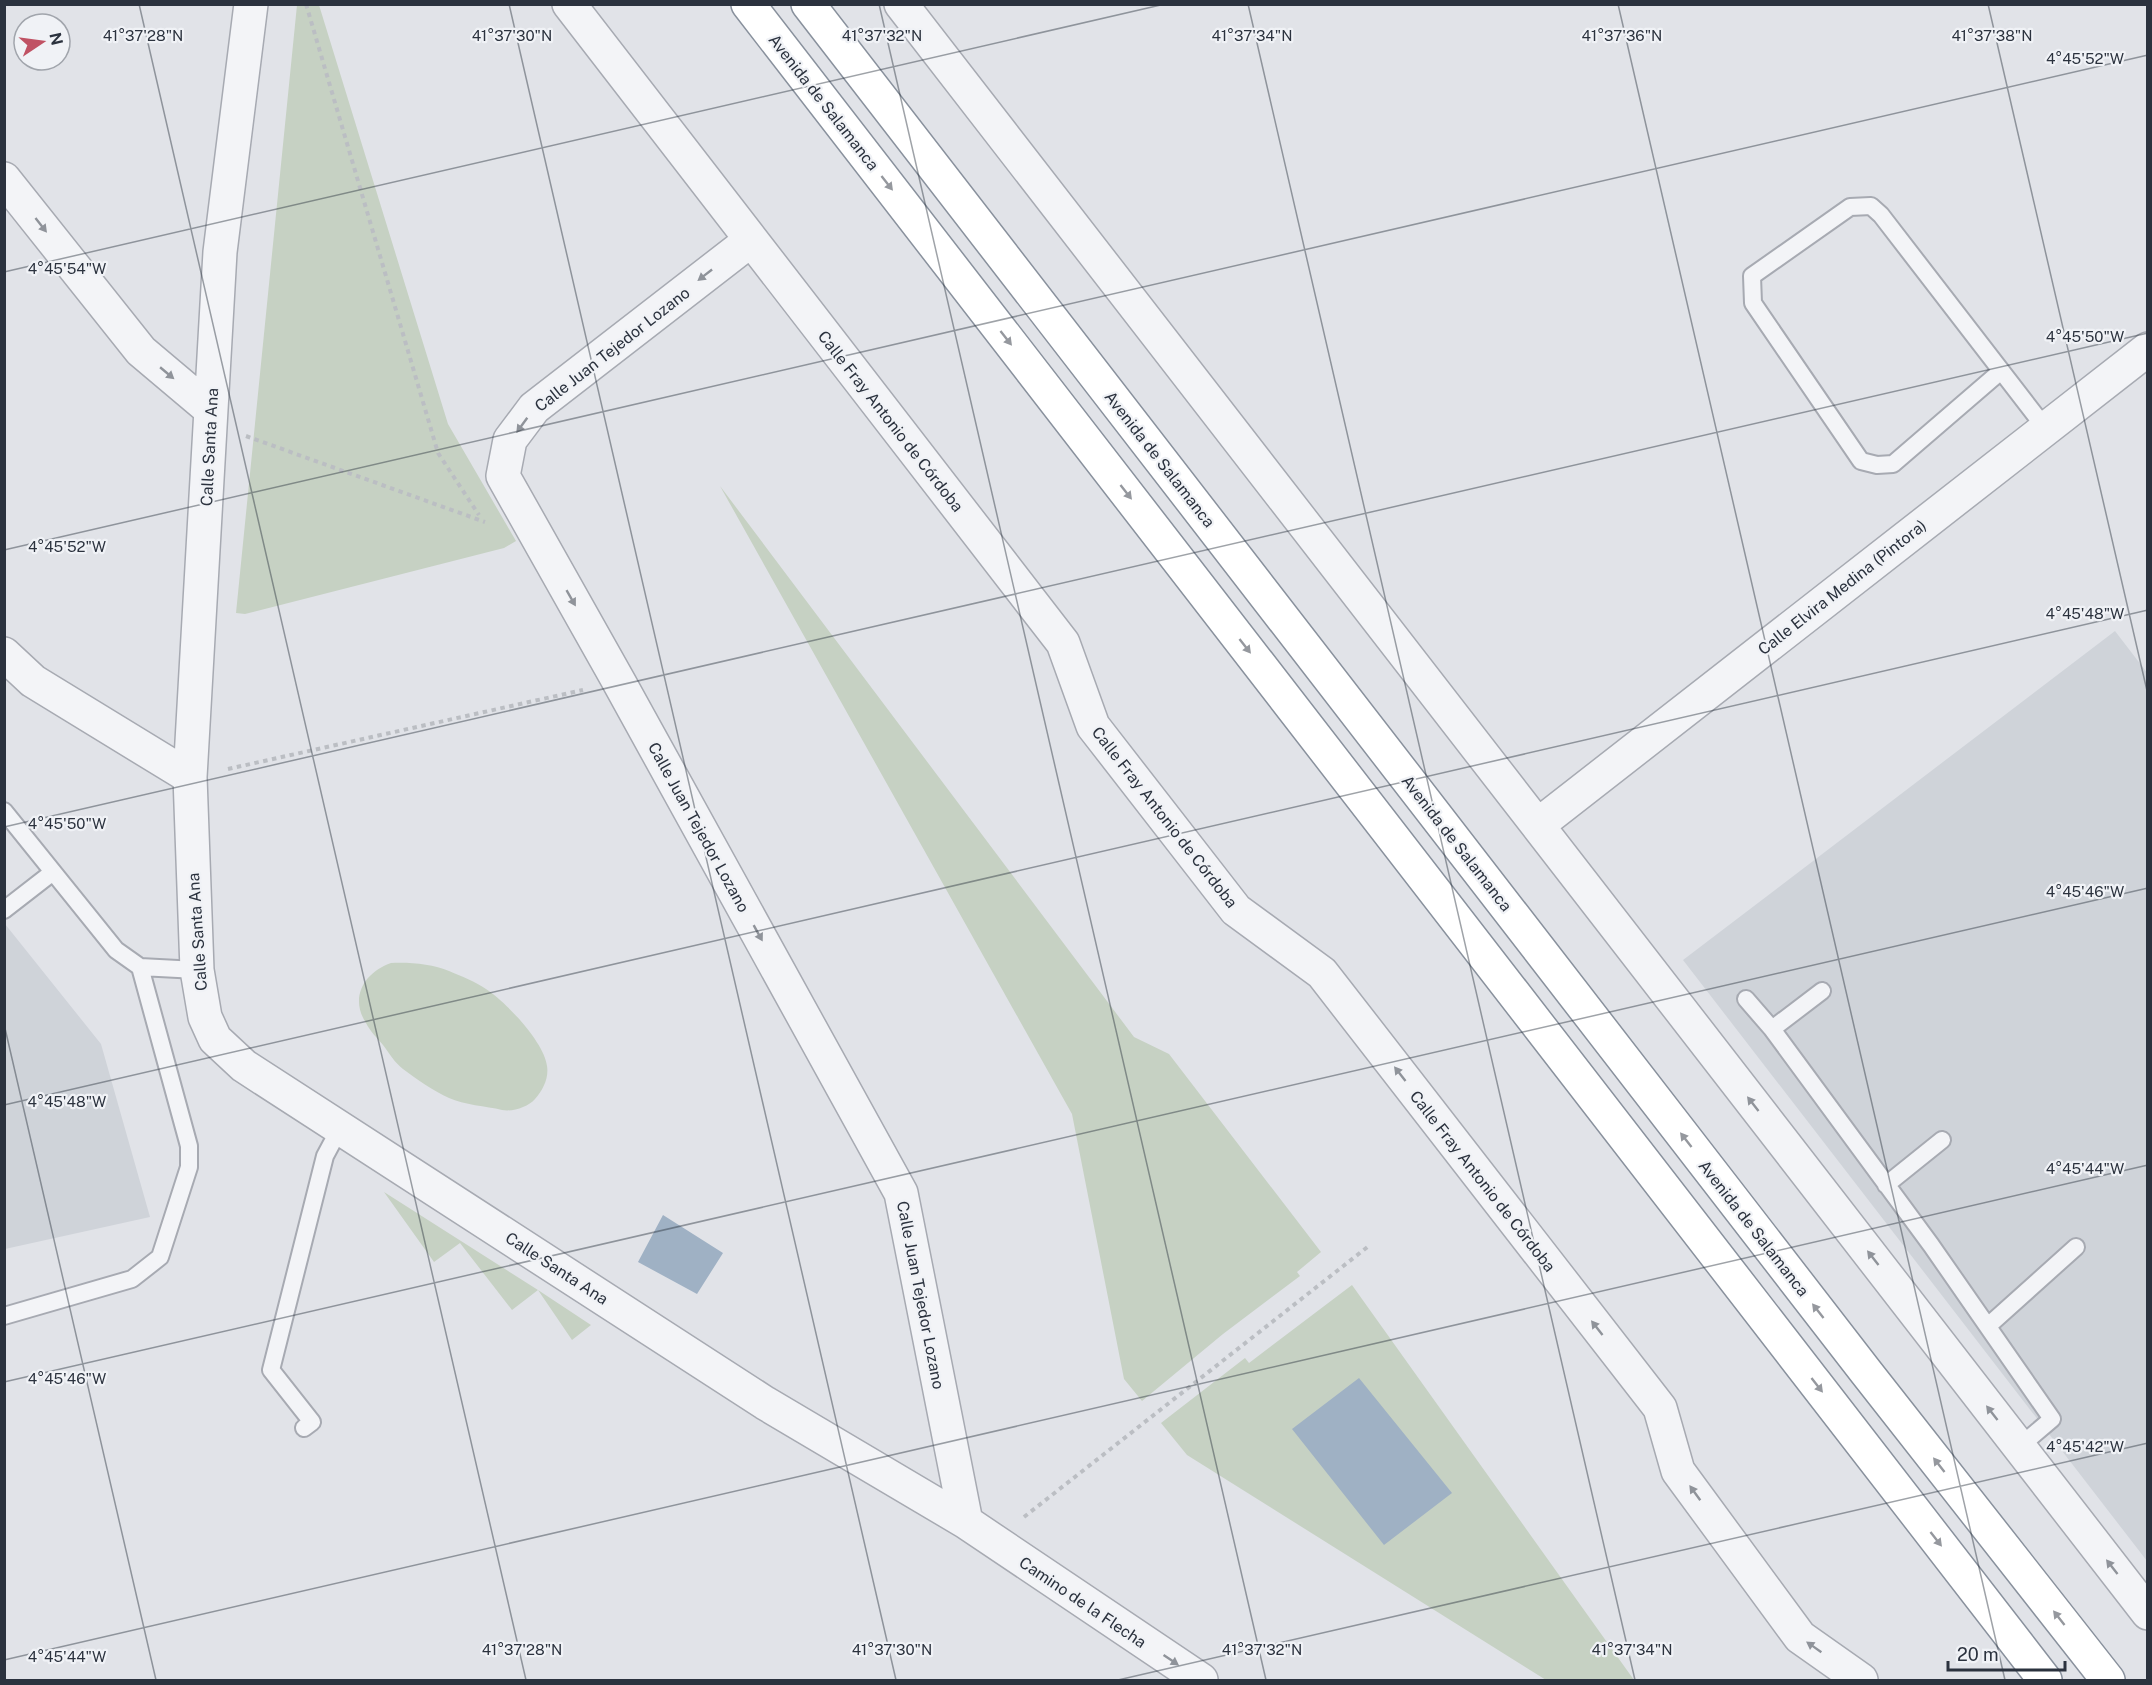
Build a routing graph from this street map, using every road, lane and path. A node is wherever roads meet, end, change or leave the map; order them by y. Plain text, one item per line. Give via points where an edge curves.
1 (251, 4) edge
2 (306, 4) edge
3 (568, 4) edge
4 (748, 4) edge
5 (808, 4) edge
6 (901, 4) edge
7 (921, 17) edge
8 (4, 179) edge
9 (751, 240) junction
10 (2148, 349) edge
11 (2001, 371) junction
12 (210, 416) junction
13 (2046, 429) junction
14 (483, 520) junction
15 (490, 528) dead end
16 (4, 654) edge
17 (619, 682) junction
18 (190, 777) junction
19 (4, 811) edge
20 (1538, 825) junction
21 (53, 872) junction
22 (4, 910) edge
23 (140, 967) junction
24 (197, 970) junction
25 (1822, 991) dead end
26 (1746, 999) dead end
27 (1772, 1029) junction
28 (340, 1128) junction
29 (1942, 1140) dead end
30 (1886, 1185) junction
31 (1370, 1245) dead end
32 (2076, 1247) dead end
33 (4, 1316) edge
34 (1988, 1326) junction
35 (304, 1428) dead end
36 (2019, 1447) junction
37 (966, 1522) junction
38 (993, 1542) junction
39 (2148, 1613) edge
40 (1201, 1680) edge
41 (1862, 1680) edge
42 (2045, 1680) edge
43 (2108, 1680) edge

1 - 12 street, Calle Santa Ana via 220,252
2 - 14 path via 438,453
3 - 9 street, Calle Fray Antonio de Córdoba
4 -> 42 highway, Avenida de Salamanca
43 -> 5 highway, Avenida de Salamanca
6 - 7 street
7 - 20 street
8 -> 12 street via 141,351
9 -> 17 street, Calle Juan Tejedor Lozano via 534,408 510,440 503,476
41 -> 9 street, Calle Fray Antonio de Córdoba via 1800,1637 1678,1471 1660,1408 1322,973 1236,910 1093,726 1063,644
10 - 13 street, Calle Elvira Medina (Pintora)
11 - 11 lane via 1871,206 1850,207 1752,276 1753,303 1861,461 1893,464
11 - 13 lane
12 - 14 path
12 - 18 street, Calle Santa Ana
13 - 20 street, Calle Elvira Medina (Pintora)
14 - 15 path
16 - 18 street via 33,681
17 - 18 path
17 -> 37 street, Calle Juan Tejedor Lozano via 901,1193
18 - 24 street, Calle Santa Ana
19 - 21 lane
36 -> 20 street
21 - 22 lane
21 - 23 lane via 116,950
23 - 24 lane
23 - 33 lane via 189,1146 189,1167 160,1257 132,1280
24 - 28 street, Calle Santa Ana via 204,1017 215,1039 244,1066
25 - 27 lane
26 - 27 lane
27 - 30 lane
28 - 35 lane via 324,1156 271,1370 312,1422
28 - 37 street, Calle Santa Ana via 765,1403
29 - 30 lane
30 - 34 lane
31 - 38 path
32 - 34 lane
34 - 36 lane via 2052,1419
39 -> 36 street
37 - 38 street, Camino de la Flecha
38 -> 40 street, Camino de la Flecha

